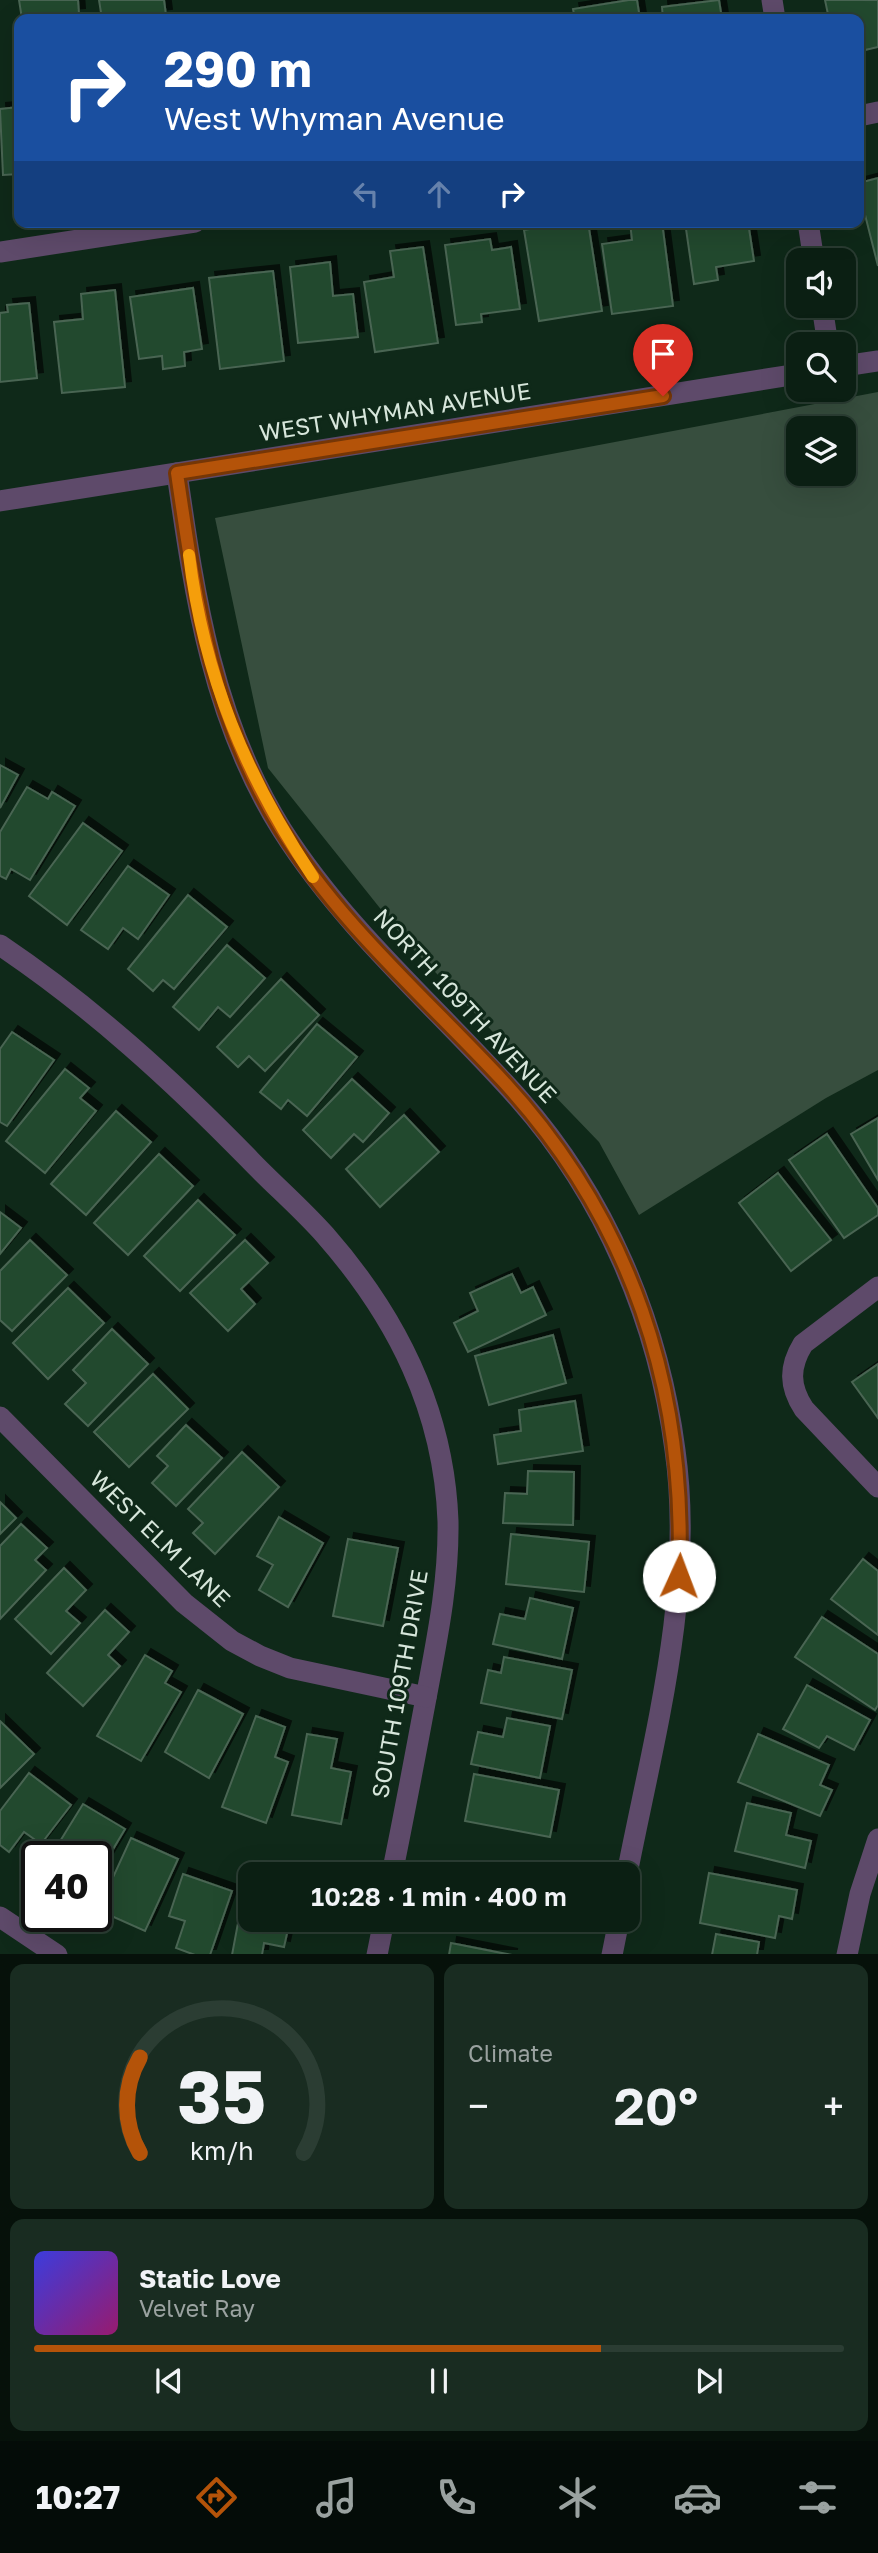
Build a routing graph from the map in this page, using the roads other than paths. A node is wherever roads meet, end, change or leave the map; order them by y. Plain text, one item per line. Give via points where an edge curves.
1 (157, 228) edge
2 (809, 228) edge
3 (812, 248) edge
4 (0, 253) edge
5 (878, 360) edge
6 (856, 364) edge
7 (786, 376) edge
8 (177, 473) junction
9 (0, 501) edge
10 (0, 945) edge
11 (878, 1287) edge
12 (0, 1417) edge
13 (878, 1487) edge
14 (426, 1697) junction
15 (878, 1839) edge
16 (395, 1862) edge
17 (629, 1862) edge
18 (0, 1917) edge
19 (382, 1932) edge
20 (617, 1932) edge
21 (56, 1954) edge
22 (377, 1954) edge
23 (612, 1954) edge
24 (847, 1954) edge

1 - 4 street
2 - 3 street
5 - 6 street
7 - 8 street, WEST WHYMAN AVENUE
8 - 9 street, WEST WHYMAN AVENUE
8 - 17 street, NORTH 109TH AVENUE via 207,652 232,729 279,825 354,926 542,1126 599,1213 649,1328 676,1451 681,1535 668,1662
10 - 14 street, SOUTH 109TH DRIVE via 151,1062 323,1233 388,1317 420,1384 445,1486 448,1554
11 - 13 street via 803,1344 792,1371 796,1398 804,1409
12 - 14 street, WEST ELM LANE via 167,1587 232,1641 290,1668
14 - 16 street, SOUTH 109TH DRIVE
15 - 24 street
18 - 21 street
19 - 22 street
20 - 23 street

